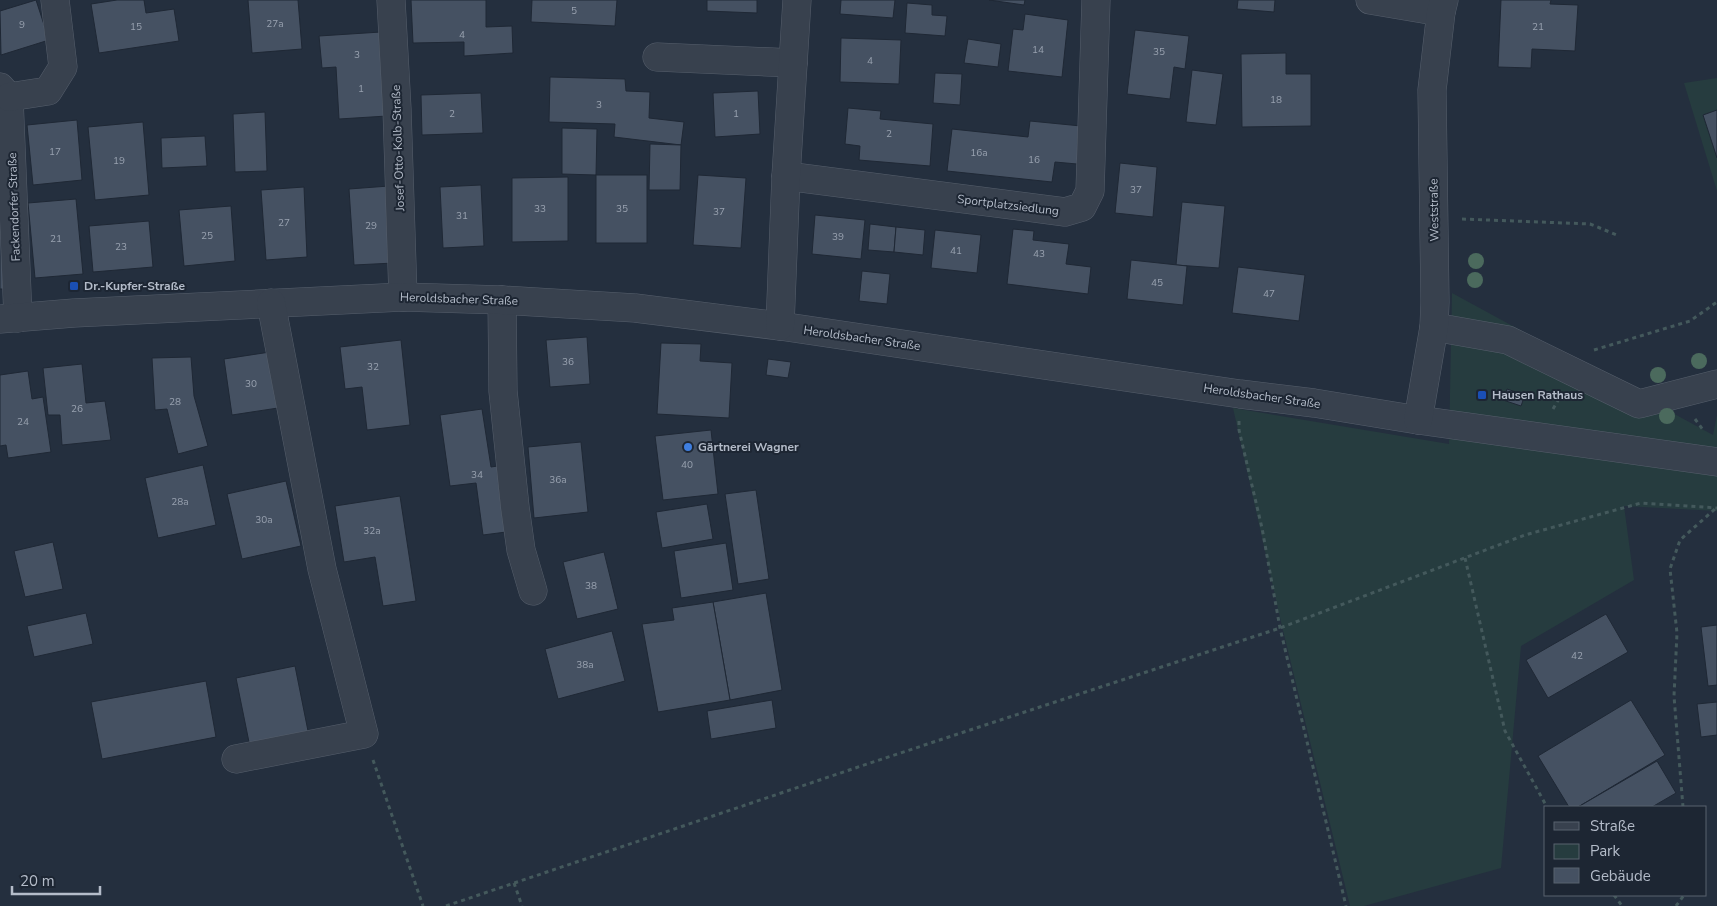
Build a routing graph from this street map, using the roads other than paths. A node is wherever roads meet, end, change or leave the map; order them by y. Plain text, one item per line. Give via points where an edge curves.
1 (56, 0) edge
2 (391, 0) edge
3 (798, 0) edge
4 (1096, 0) edge
5 (1370, 0) edge
6 (1443, 6) edge
7 (658, 57) dead end
8 (793, 63) junction
9 (5, 92) edge
10 (786, 176) junction
11 (403, 297) junction
12 (502, 300) junction
13 (271, 303) junction
14 (9, 318) edge
15 (780, 326) junction
16 (1434, 326) junction
17 (1709, 385) edge
18 (1418, 420) junction
19 (1716, 462) edge
20 (534, 591) dead end
21 (236, 759) dead end

1 - 9 street, Fackendorfer Straße via 63,67 48,91
2 - 11 street, Josef-Otto-Kolb-Straße
3 - 8 street
4 - 10 street, Sportplatzsiedlung via 1090,191 1082,207 1065,212
5 - 6 street
6 - 16 street, Weststraße via 1432,90
7 - 8 street
8 - 10 street
9 - 14 street, Fackendorfer Straße
10 - 15 street
11 - 12 street, Heroldsbacher Straße
11 - 13 street, Heroldsbacher Straße
12 - 15 street, Heroldsbacher Straße via 635,308
12 - 20 street via 503,391 513,488 521,550
13 - 14 street, Heroldsbacher Straße
13 - 21 street via 322,569 364,734
15 - 18 street, Heroldsbacher Straße
16 - 17 street via 1508,340 1639,404
16 - 18 street, Weststraße
18 - 19 street, Heroldsbacher Straße

